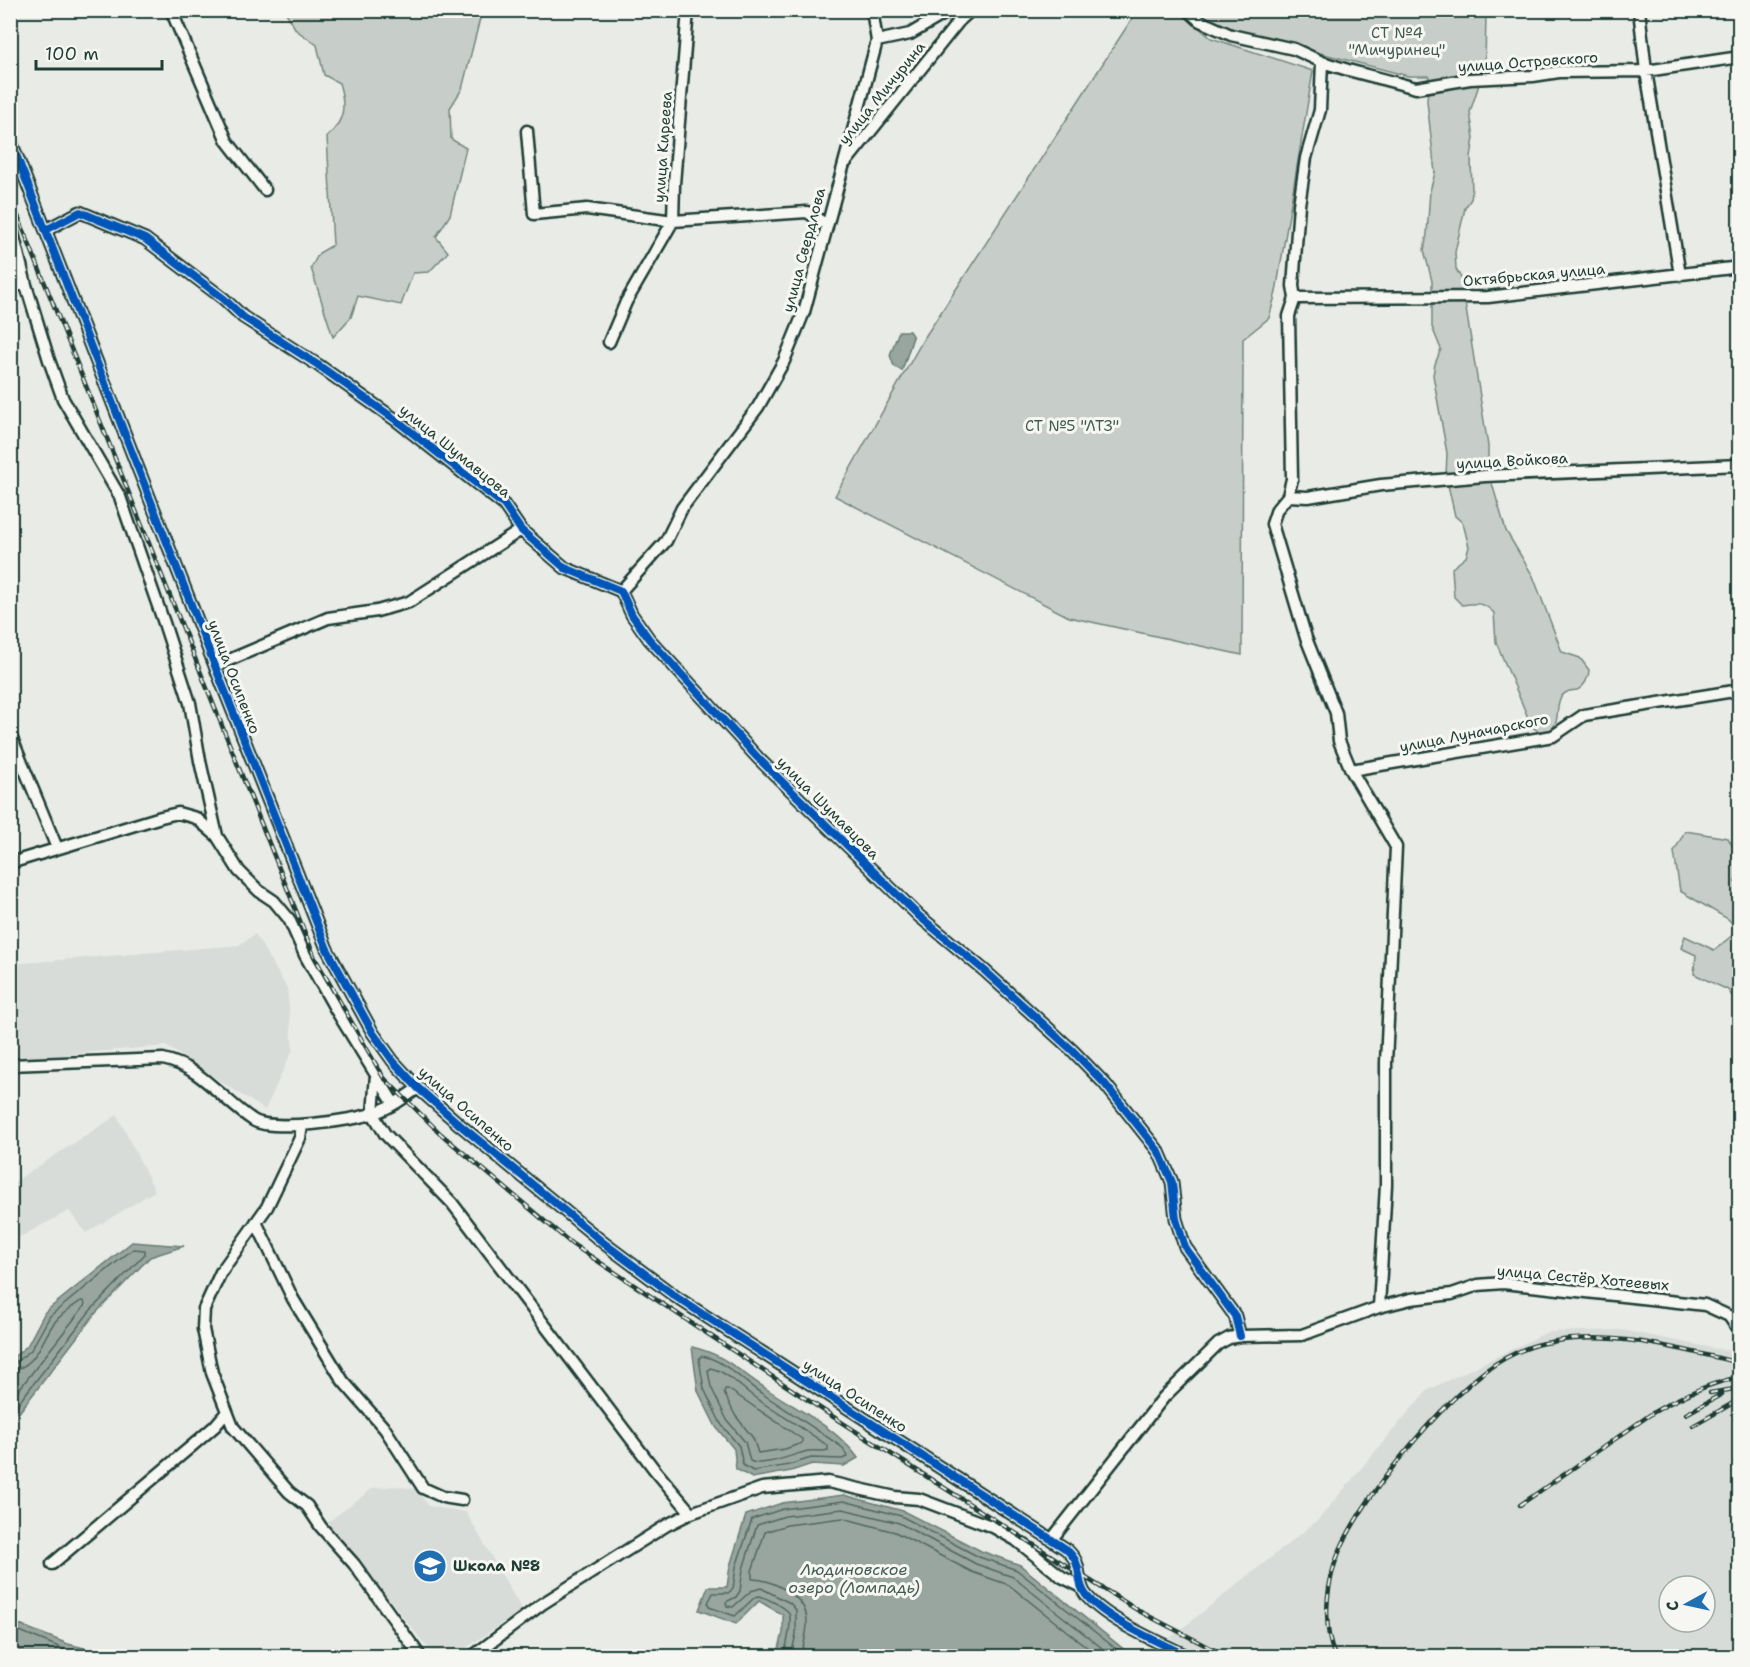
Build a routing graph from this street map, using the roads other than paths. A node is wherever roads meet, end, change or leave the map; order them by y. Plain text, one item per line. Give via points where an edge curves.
1 (171, 10) edge
2 (688, 10) edge
3 (872, 10) edge
4 (951, 10) edge
5 (971, 10) edge
6 (1188, 10) edge
7 (1640, 10) edge
8 (877, 41) junction
9 (1740, 57) edge
10 (1322, 62) junction
11 (1646, 71) junction
12 (527, 131) dead end
13 (10, 139) edge
14 (842, 167) junction
15 (265, 190) dead end
16 (10, 221) edge
17 (673, 221) junction
18 (827, 225) junction
19 (46, 230) junction
20 (1740, 267) edge
21 (1680, 275) junction
22 (10, 285) edge
23 (26, 285) junction
24 (1295, 298) junction
25 (609, 342) dead end
26 (1740, 465) edge
27 (1288, 496) junction
28 (521, 530) junction
29 (621, 591) junction
30 (215, 666) junction
31 (1740, 690) edge
32 (10, 734) edge
33 (1351, 770) junction
34 (217, 836) junction
35 (57, 848) junction
36 (10, 863) edge
37 (10, 1065) edge
38 (376, 1074) junction
39 (418, 1089) junction
40 (394, 1104) junction
41 (373, 1114) junction
42 (302, 1126) junction
43 (256, 1222) junction
44 (1379, 1307) junction
45 (1740, 1332) edge
46 (1240, 1336) junction
47 (227, 1412) junction
48 (462, 1500) dead end
49 (691, 1512) junction
50 (1052, 1539) junction
51 (52, 1564) dead end
52 (1080, 1586) junction
53 (420, 1656) edge
54 (473, 1656) edge
55 (1187, 1656) edge

1 - 15 street via 227,141
2 - 17 street, улица Киреева
3 - 8 street, улица Свердлова
4 - 8 street via 910,34
5 - 14 street, улица Мичурина
6 - 10 street, улица Островского via 1200,21 1231,35 1294,49
7 - 11 street
8 - 14 street, улица Свердлова
9 - 11 street, улица Островского
10 - 11 street, улица Островского via 1416,88 1559,72
10 - 24 street via 1320,110 1306,158 1299,205
11 - 21 street
12 - 17 street via 534,214 587,209
13 - 19 street, улица Осипенко
14 - 18 street, улица Свердлова
16 - 23 street
17 - 18 street via 807,212
17 - 25 street, улица Киреева via 626,302
18 - 29 street, улица Свердлова via 804,312 784,361 758,407 682,508 666,541
19 - 28 street, улица Шумавцова via 80,212 145,239 243,316 396,420 504,505
19 - 30 street, улица Осипенко
20 - 21 street, Октябрьская улица
21 - 24 street, Октябрьская улица via 1488,297
22 - 23 street
23 - 34 street via 63,399 120,497 190,703
24 - 27 street via 1289,316 1292,479
26 - 27 street, улица Войкова via 1485,476 1381,485 1308,497
27 - 33 street via 1277,509 1272,524 1306,638 1336,713 1339,741
28 - 29 street, улица Шумавцова via 565,568
28 - 30 street via 409,602 328,618
29 - 46 street, улица Шумавцова via 649,639 758,758 919,916 985,971 1105,1084 1160,1152 1172,1182 1176,1219 1185,1247 1235,1316
30 - 39 street, улица Осипенко via 327,949 373,1034
31 - 33 street, улица Луначарского via 1584,715 1552,736
32 - 35 street
33 - 44 street via 1396,847
34 - 35 street via 196,818 178,813
34 - 38 street via 238,871 289,919 305,955
35 - 36 street
37 - 42 street via 163,1059 178,1062 195,1071 255,1122
38 - 40 street
38 - 41 street
39 - 40 street
39 - 50 street, улица Осипенко via 605,1244 676,1297
40 - 41 street
41 - 42 street
41 - 49 street via 385,1134 452,1203
42 - 43 street via 267,1207
43 - 47 street via 221,1272 204,1309 203,1329 212,1373
43 - 48 street via 292,1299 343,1381 385,1429 423,1488
44 - 45 street, улица Сестёр Хотеевых via 1503,1283 1705,1305 1729,1316
44 - 46 street, улица Сестёр Хотеевых via 1302,1335
46 - 50 street via 1218,1344 1164,1396
47 - 51 street
47 - 53 street via 233,1427 289,1492 307,1506 354,1564
49 - 52 street via 762,1488 828,1482 919,1499 1016,1539 1062,1577
49 - 54 street via 567,1588
50 - 52 street, улица Осипенко via 1076,1561
52 - 55 street via 1086,1596 1114,1618

